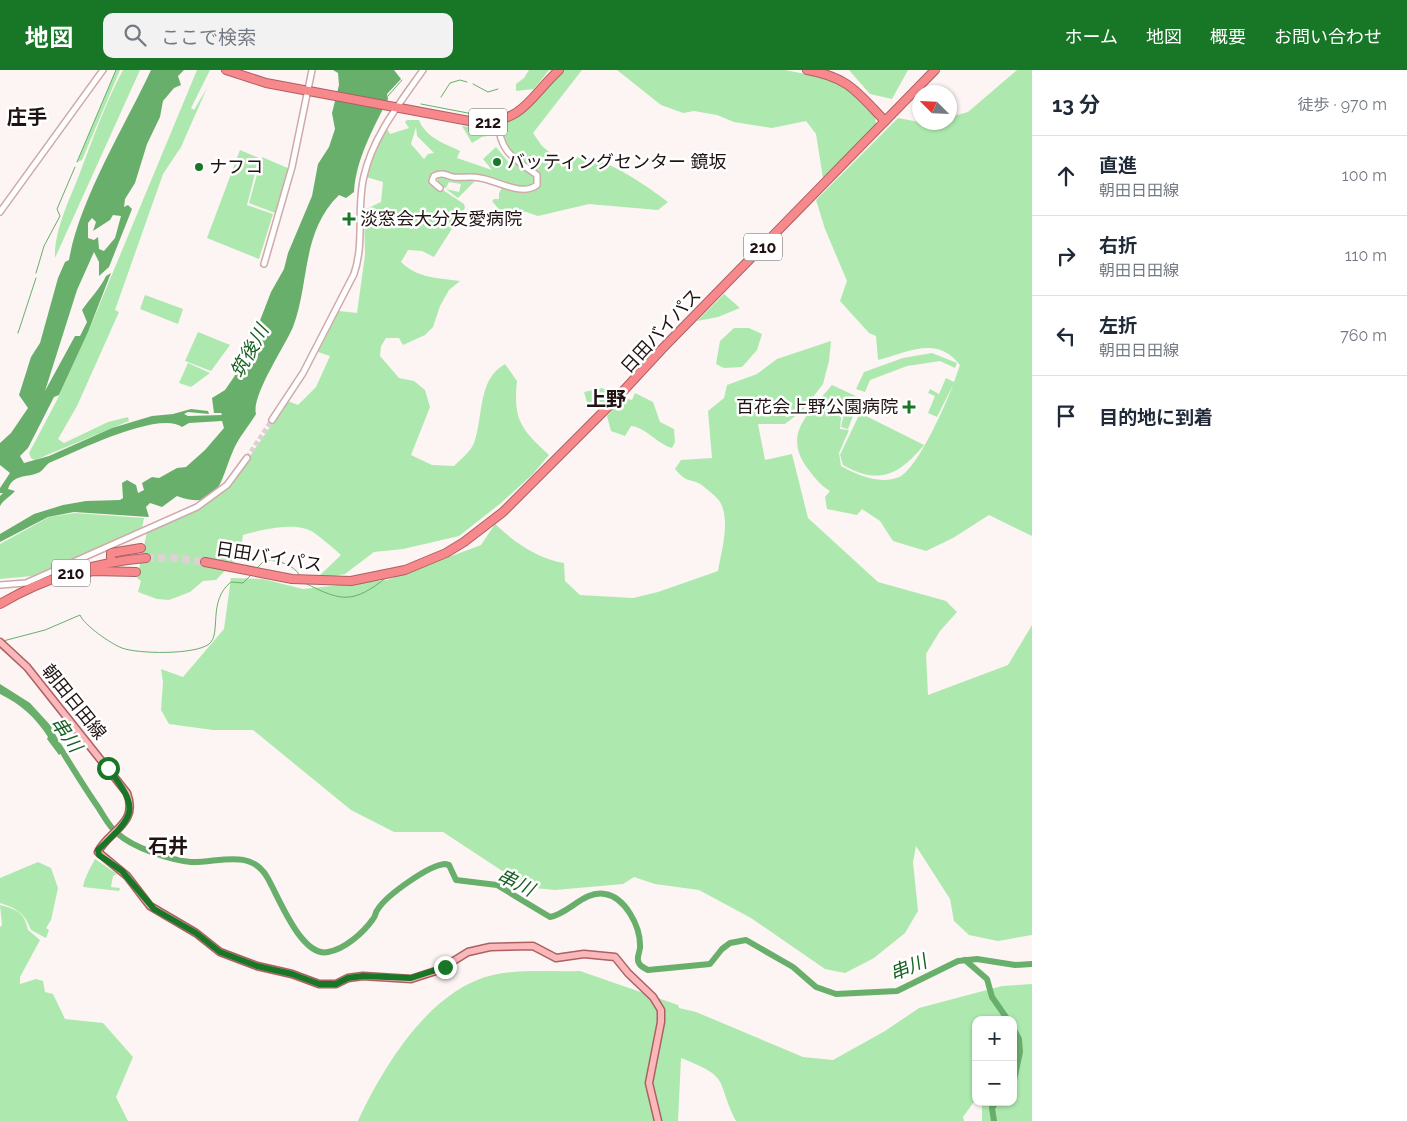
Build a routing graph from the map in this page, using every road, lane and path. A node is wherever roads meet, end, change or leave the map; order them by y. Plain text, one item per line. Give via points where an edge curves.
1 (103, 70) edge
2 (312, 70) edge
3 (423, 70) edge
4 (559, 70) edge
5 (807, 70) edge
6 (935, 70) edge
7 (231, 71) edge
8 (312, 90) junction
9 (398, 107) junction
10 (885, 121) junction
11 (498, 122) junction
12 (440, 188) dead end
13 (0, 212) edge
14 (264, 264) dead end
15 (272, 420) tunnel mouth
16 (247, 458) tunnel mouth
17 (141, 548) tunnel mouth
18 (146, 558) tunnel mouth
19 (111, 562) junction
20 (205, 562) tunnel mouth
21 (72, 572) junction
22 (136, 572) dead end
23 (0, 585) edge
24 (0, 604) edge
25 (0, 642) edge
26 (658, 1121) edge

1 - 13 street
2 - 8 street
3 - 9 street
4 - 11 highway, 212 via 525,107
5 - 10 highway via 832,76 850,86
6 - 10 highway, 日田バイパス / 210
7 - 8 highway, 212
8 - 9 highway, 212
8 - 14 street
9 - 11 highway, 212 via 470,121
9 - 15 street via 374,146 364,177 360,257 354,274 303,374
10 - 20 highway, 日田バイパス / 210 via 614,402 503,512 446,554 410,568 351,581 292,580
11 - 12 street via 500,136 511,156 537,175 537,185 527,189 481,178 440,174 432,181
16 - 23 street via 227,485 197,507 26,583
17 - 19 highway via 111,553
18 - 19 highway, 210
19 - 21 highway, 210
21 - 22 highway via 78,576 93,571
21 - 24 highway, 210
25 - 26 main road, 朝田日田線 via 27,667 126,793 130,810 125,822 98,850 99,855 122,871 154,909 229,956 319,984 336,984 363,976 411,978 439,970 462,955 484,948 533,946 556,958 584,954 615,957 653,996 661,1010 649,1083

